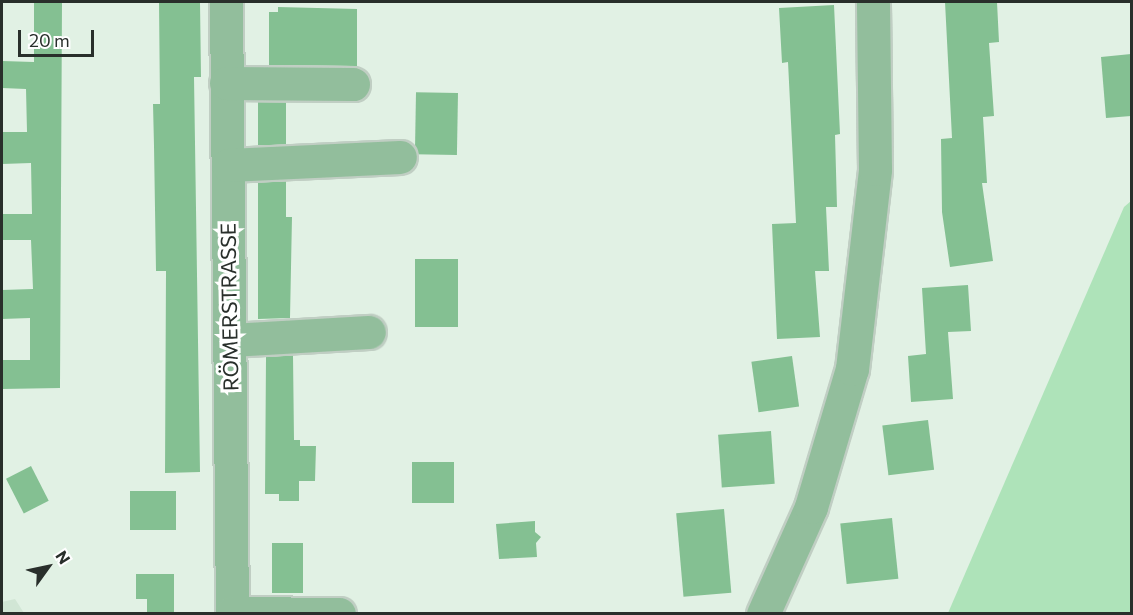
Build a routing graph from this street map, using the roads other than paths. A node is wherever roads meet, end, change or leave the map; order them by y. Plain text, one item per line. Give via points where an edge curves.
1 (226, 2) edge
2 (873, 2) edge
3 (226, 83) junction
4 (352, 84) dead end
5 (400, 157) dead end
6 (228, 165) junction
7 (369, 333) dead end
8 (230, 340) junction
9 (232, 613) edge
10 (339, 614) edge
11 (763, 614) edge

1 - 3 street, RÖMERSTRASSE
2 - 11 street via 875,169 852,369 811,507
3 - 4 street
3 - 6 street, RÖMERSTRASSE
5 - 6 street
6 - 8 street, RÖMERSTRASSE
7 - 8 street
8 - 9 street, RÖMERSTRASSE
9 - 10 street

